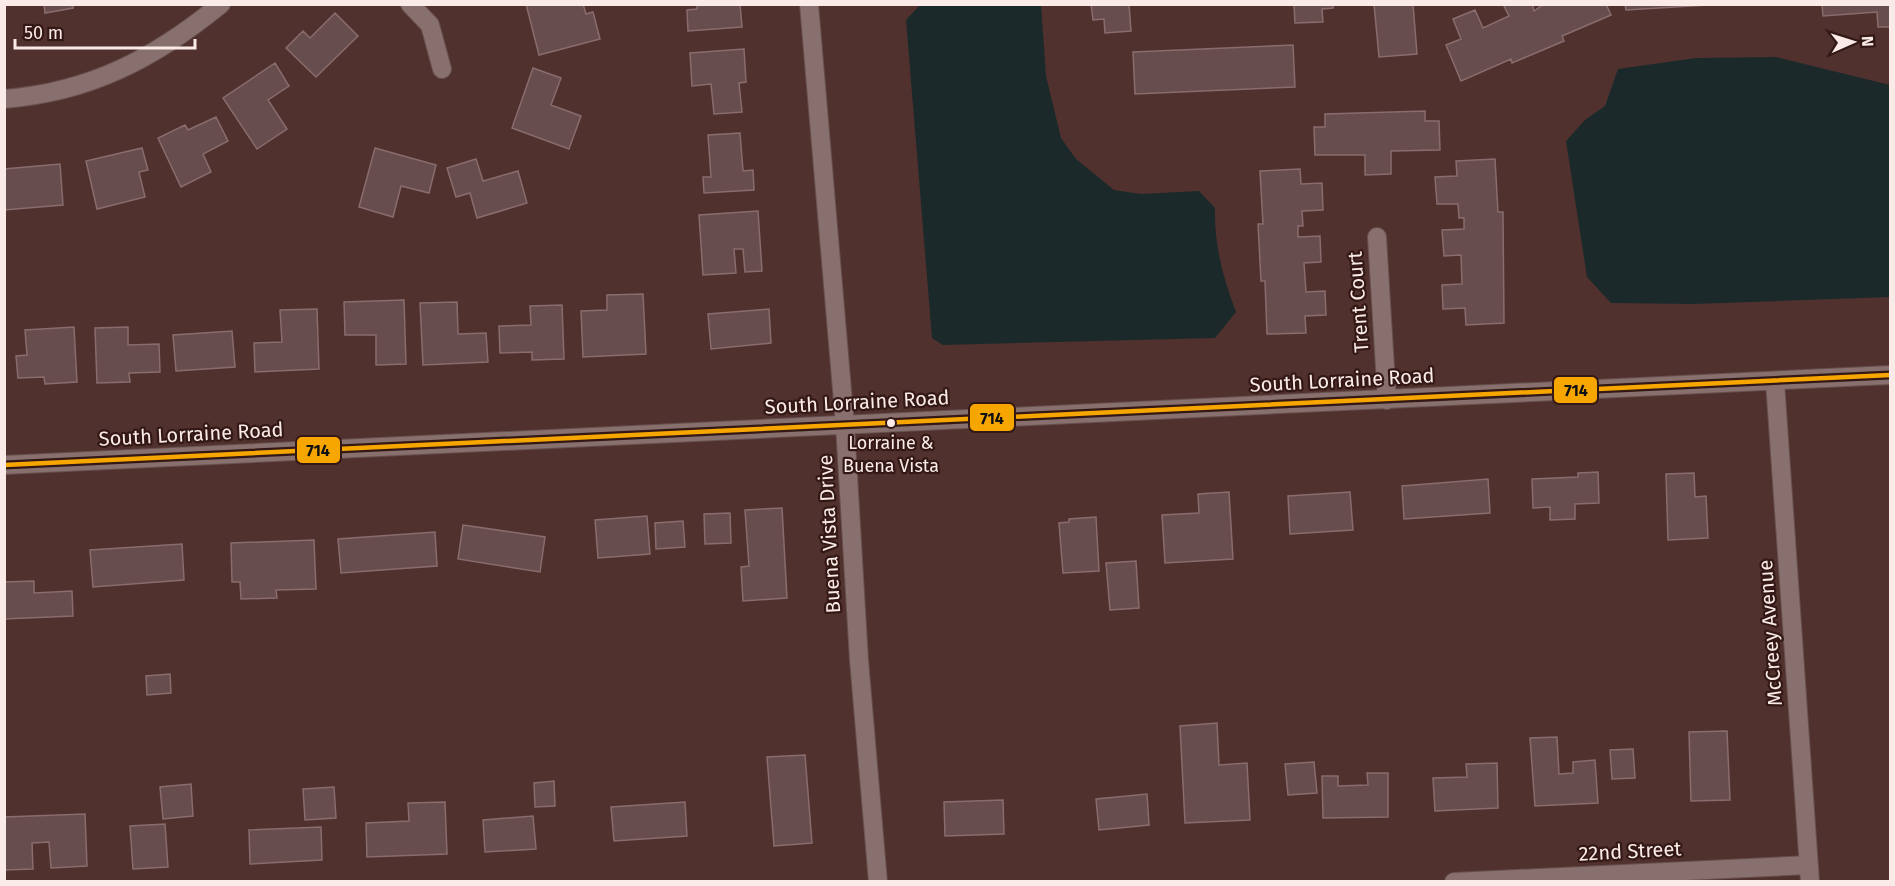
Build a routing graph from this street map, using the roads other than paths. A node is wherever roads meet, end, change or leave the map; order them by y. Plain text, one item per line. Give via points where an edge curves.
1 (221, 4) edge
2 (410, 4) edge
3 (809, 4) edge
4 (442, 69) dead end
5 (4, 99) edge
6 (1377, 237) dead end
7 (1890, 375) edge
8 (1775, 382) junction
9 (1387, 400) junction
10 (845, 425) junction
11 (4, 465) edge
12 (1809, 873) edge
13 (878, 882) edge
14 (1454, 882) edge

1 - 5 street via 158,52 107,76 68,89
2 - 4 street via 430,25
3 - 10 street, Buena Vista Drive
6 - 9 street, Trent Court
7 - 8 street, South Lorraine Road
8 - 9 street, South Lorraine Road
8 - 12 street, McCreey Avenue
9 - 10 street, South Lorraine Road
10 - 11 street, South Lorraine Road
10 - 13 street, Buena Vista Drive
12 - 14 street, 22nd Street

